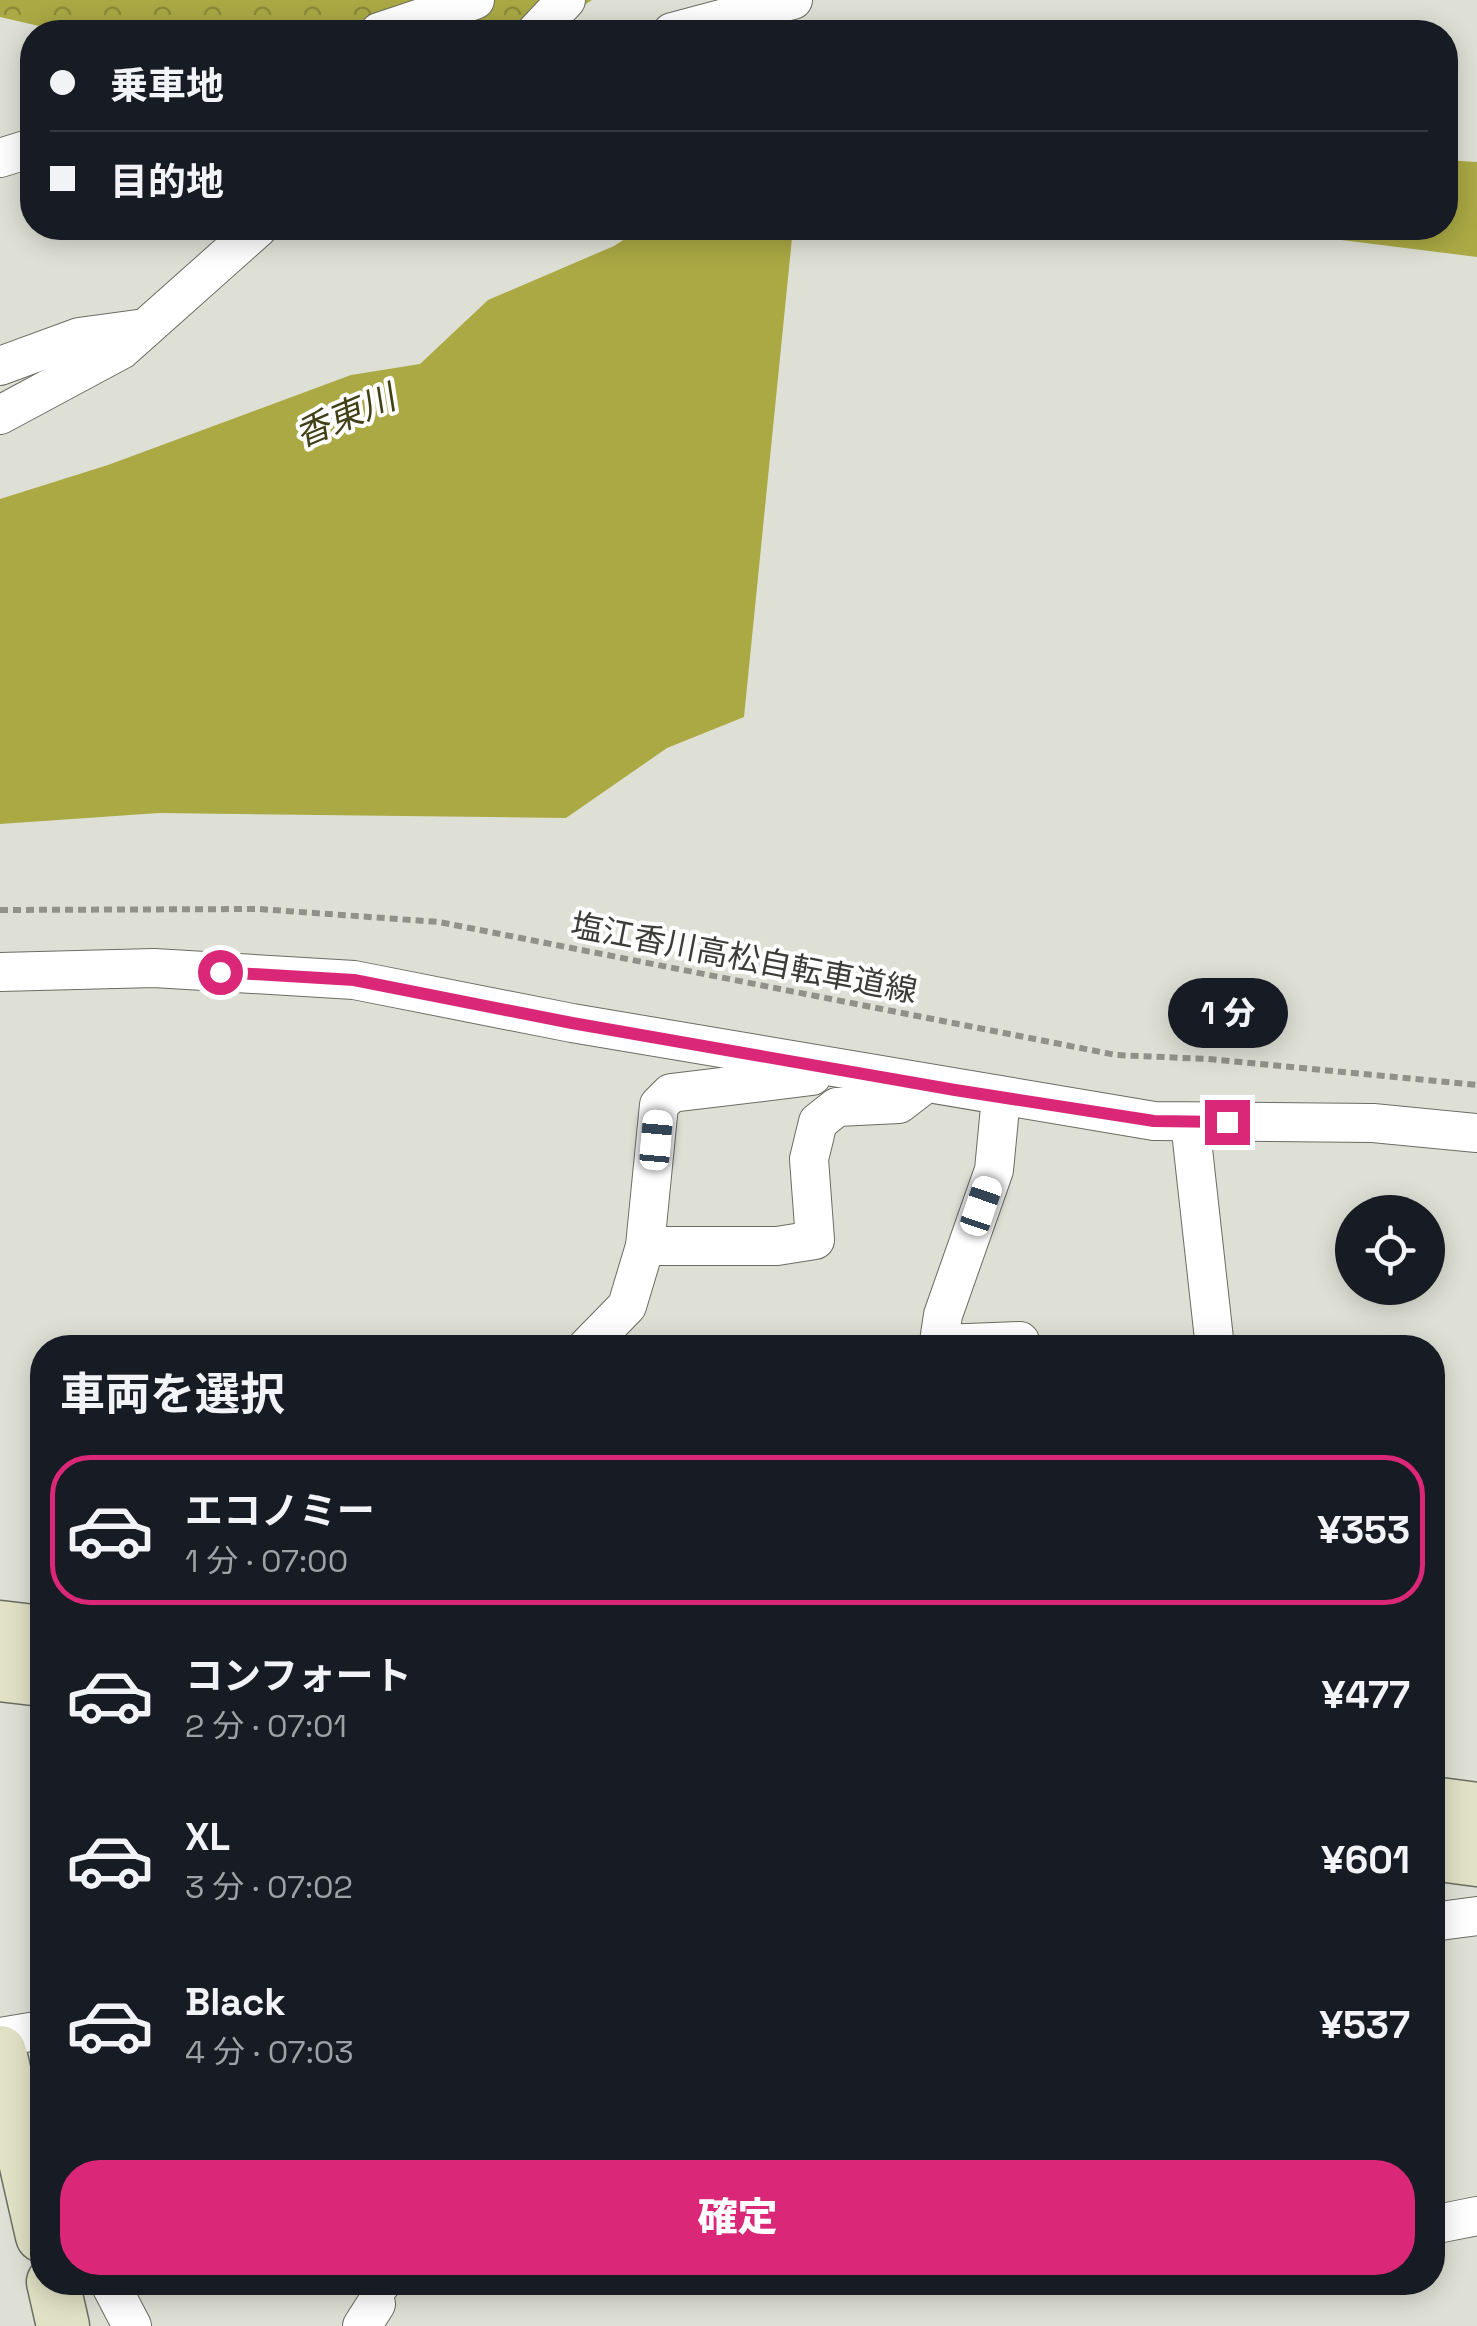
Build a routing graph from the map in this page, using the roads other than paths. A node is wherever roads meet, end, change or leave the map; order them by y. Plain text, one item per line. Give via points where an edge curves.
1 (475, 0) edge
2 (566, 0) edge
3 (792, 0) edge
4 (415, 20) edge
5 (547, 20) edge
6 (717, 20) edge
7 (244, 240) edge
8 (144, 328) junction
9 (0, 366) edge
10 (0, 415) edge
11 (0, 972) edge
12 (846, 1071) junction
13 (925, 1084) junction
14 (1001, 1097) junction
15 (1190, 1122) junction
16 (1473, 1137) edge
17 (646, 1246) junction
18 (599, 1335) edge
19 (941, 1335) edge
20 (1214, 1335) edge
21 (0, 1627) edge
22 (30, 1631) edge
23 (0, 1675) edge
24 (30, 1679) edge
25 (1445, 1805) edge
26 (1477, 1809) edge
27 (1445, 1856) edge
28 (1477, 1860) edge
29 (1477, 1916) edge
30 (1445, 1920) edge
31 (30, 2032) edge
32 (0, 2036) edge
33 (0, 2052) edge
34 (30, 2181) edge
35 (1477, 2216) edge
36 (1445, 2222) edge
37 (56, 2295) edge
38 (116, 2295) edge
39 (63, 2326) edge
40 (132, 2326) edge

1 - 4 street
2 - 5 street
3 - 6 street
7 - 8 street
8 - 9 street via 79,337
8 - 10 street via 121,350
11 - 12 street via 154,968 354,980
12 - 13 street
12 - 17 street via 671,1093 659,1104
13 - 14 street
13 - 17 street via 899,1104 837,1107 818,1122 809,1159 815,1240
14 - 15 street
14 - 19 street via 994,1170
15 - 16 street via 1373,1123
15 - 20 street
17 - 18 street via 627,1306
21 - 22 street
23 - 24 street
25 - 26 street
27 - 28 street
29 - 30 street
31 - 32 street
33 - 34 street
35 - 36 street
37 - 39 street
38 - 40 street

